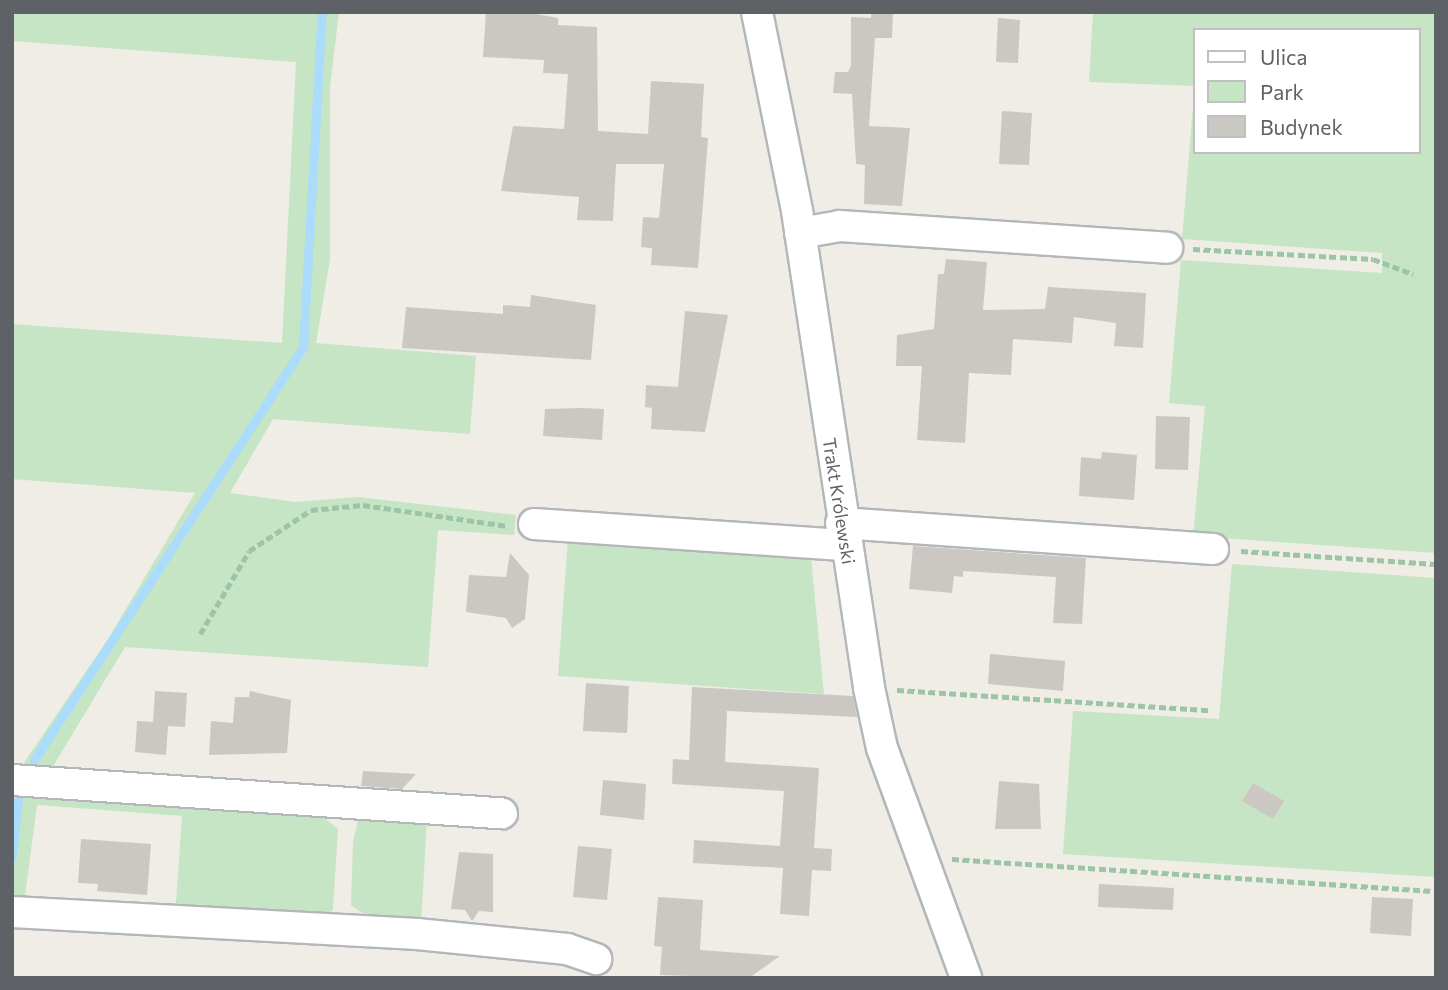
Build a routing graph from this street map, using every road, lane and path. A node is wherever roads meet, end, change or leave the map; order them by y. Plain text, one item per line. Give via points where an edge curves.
1 (757, 12) edge
2 (800, 233) junction
3 (1167, 248) joint
4 (1413, 274) dead end
5 (534, 524) joint
6 (843, 534) junction
7 (1213, 549) joint
8 (1436, 564) edge
9 (200, 634) dead end
10 (869, 688) junction
11 (1209, 710) dead end
12 (12, 780) edge
13 (502, 813) dead end
14 (920, 857) junction
15 (1436, 891) edge
16 (12, 912) edge
17 (596, 959) dead end
18 (966, 978) edge

1 - 2 street, Trakt Królewski
2 - 3 street via 840,226
2 - 6 street, Trakt Królewski
3 - 4 path via 1373,259
5 - 6 street
5 - 9 path via 490,526 363,505 311,510 249,551
6 - 7 street
6 - 10 street, Trakt Królewski
7 - 8 path
10 - 11 path
10 - 14 street, Trakt Królewski
12 - 13 street
14 - 15 path
14 - 18 street, Trakt Królewski
16 - 17 street via 417,934 566,949

